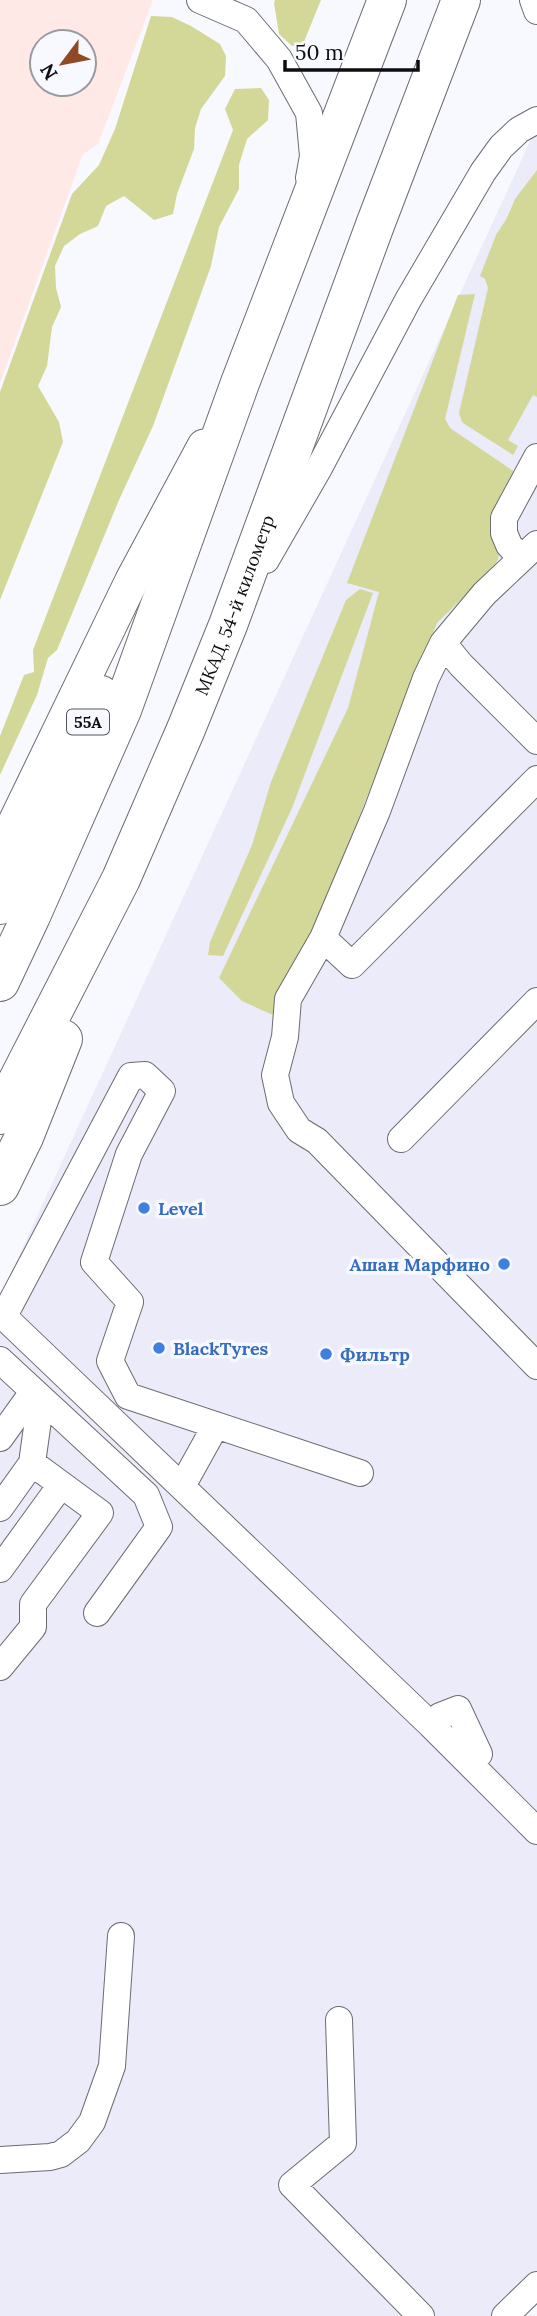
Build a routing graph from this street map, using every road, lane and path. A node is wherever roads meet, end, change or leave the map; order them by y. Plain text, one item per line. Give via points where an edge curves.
1 (200, 0) edge
2 (387, 0) edge
3 (461, 0) edge
4 (533, 0) edge
5 (250, 10) edge
6 (537, 11) edge
7 (537, 120) edge
8 (304, 216) junction
9 (240, 383) junction
10 (537, 457) edge
11 (182, 542) junction
12 (529, 551) edge
13 (228, 625) junction
14 (443, 643) junction
15 (537, 741) edge
16 (48, 757) junction
17 (537, 779) edge
18 (0, 816) edge
19 (0, 853) edge
20 (121, 879) junction
21 (0, 905) edge
22 (323, 938) junction
23 (0, 982) edge
24 (537, 1001) edge
25 (0, 1115) edge
26 (401, 1139) dead end
27 (0, 1186) edge
28 (2, 1314) edge
29 (0, 1360) edge
30 (537, 1366) edge
31 (37, 1396) junction
32 (216, 1425) junction
33 (0, 1438) edge
34 (32, 1463) junction
35 (360, 1473) dead end
36 (61, 1485) junction
37 (180, 1485) junction
38 (0, 1508) edge
39 (0, 1569) edge
40 (97, 1612) dead end
41 (0, 1667) edge
42 (431, 1725) junction
43 (479, 1754) dead end
44 (537, 1831) edge
45 (121, 1936) dead end
46 (339, 2020) dead end
47 (0, 2160) edge
48 (537, 2285) edge
49 (421, 2316) edge
50 (505, 2316) edge

1 - 5 lane
2 - 8 highway
3 - 13 highway, МКАД, 54-й километр
4 - 6 lane
5 - 8 lane via 309,113 313,156
7 - 13 lane via 501,147 483,172
8 - 9 highway
9 - 11 highway
9 - 16 main road via 132,580
10 - 12 lane via 504,518 509,545
11 - 21 highway, 55А via 98,701
11 - 23 highway via 122,710
12 - 14 lane
13 - 20 highway, МКАД, 54-й километр
14 - 15 lane
14 - 22 lane
16 - 18 lane
16 - 19 main road
17 - 22 lane via 352,965
20 - 25 highway, МКАД, 54-й километр
20 - 27 highway via 62,1043
22 - 30 lane via 288,999 275,1075 281,1103 299,1130 317,1141
24 - 26 lane
28 - 32 lane via 131,1076 145,1075 162,1091 129,1154 94,1262 130,1302 110,1360 128,1396
28 - 37 lane
29 - 31 lane
31 - 33 lane
31 - 34 lane
31 - 40 lane via 146,1494 159,1527
32 - 35 lane
32 - 37 lane
34 - 36 lane
34 - 38 lane
36 - 39 lane
36 - 41 lane via 100,1513 33,1604 33,1627
37 - 42 lane
42 - 43 lane via 458,1709
42 - 44 lane
45 - 47 lane via 112,2066 92,2122 61,2154
46 - 49 lane via 343,2143 292,2185
48 - 50 lane

